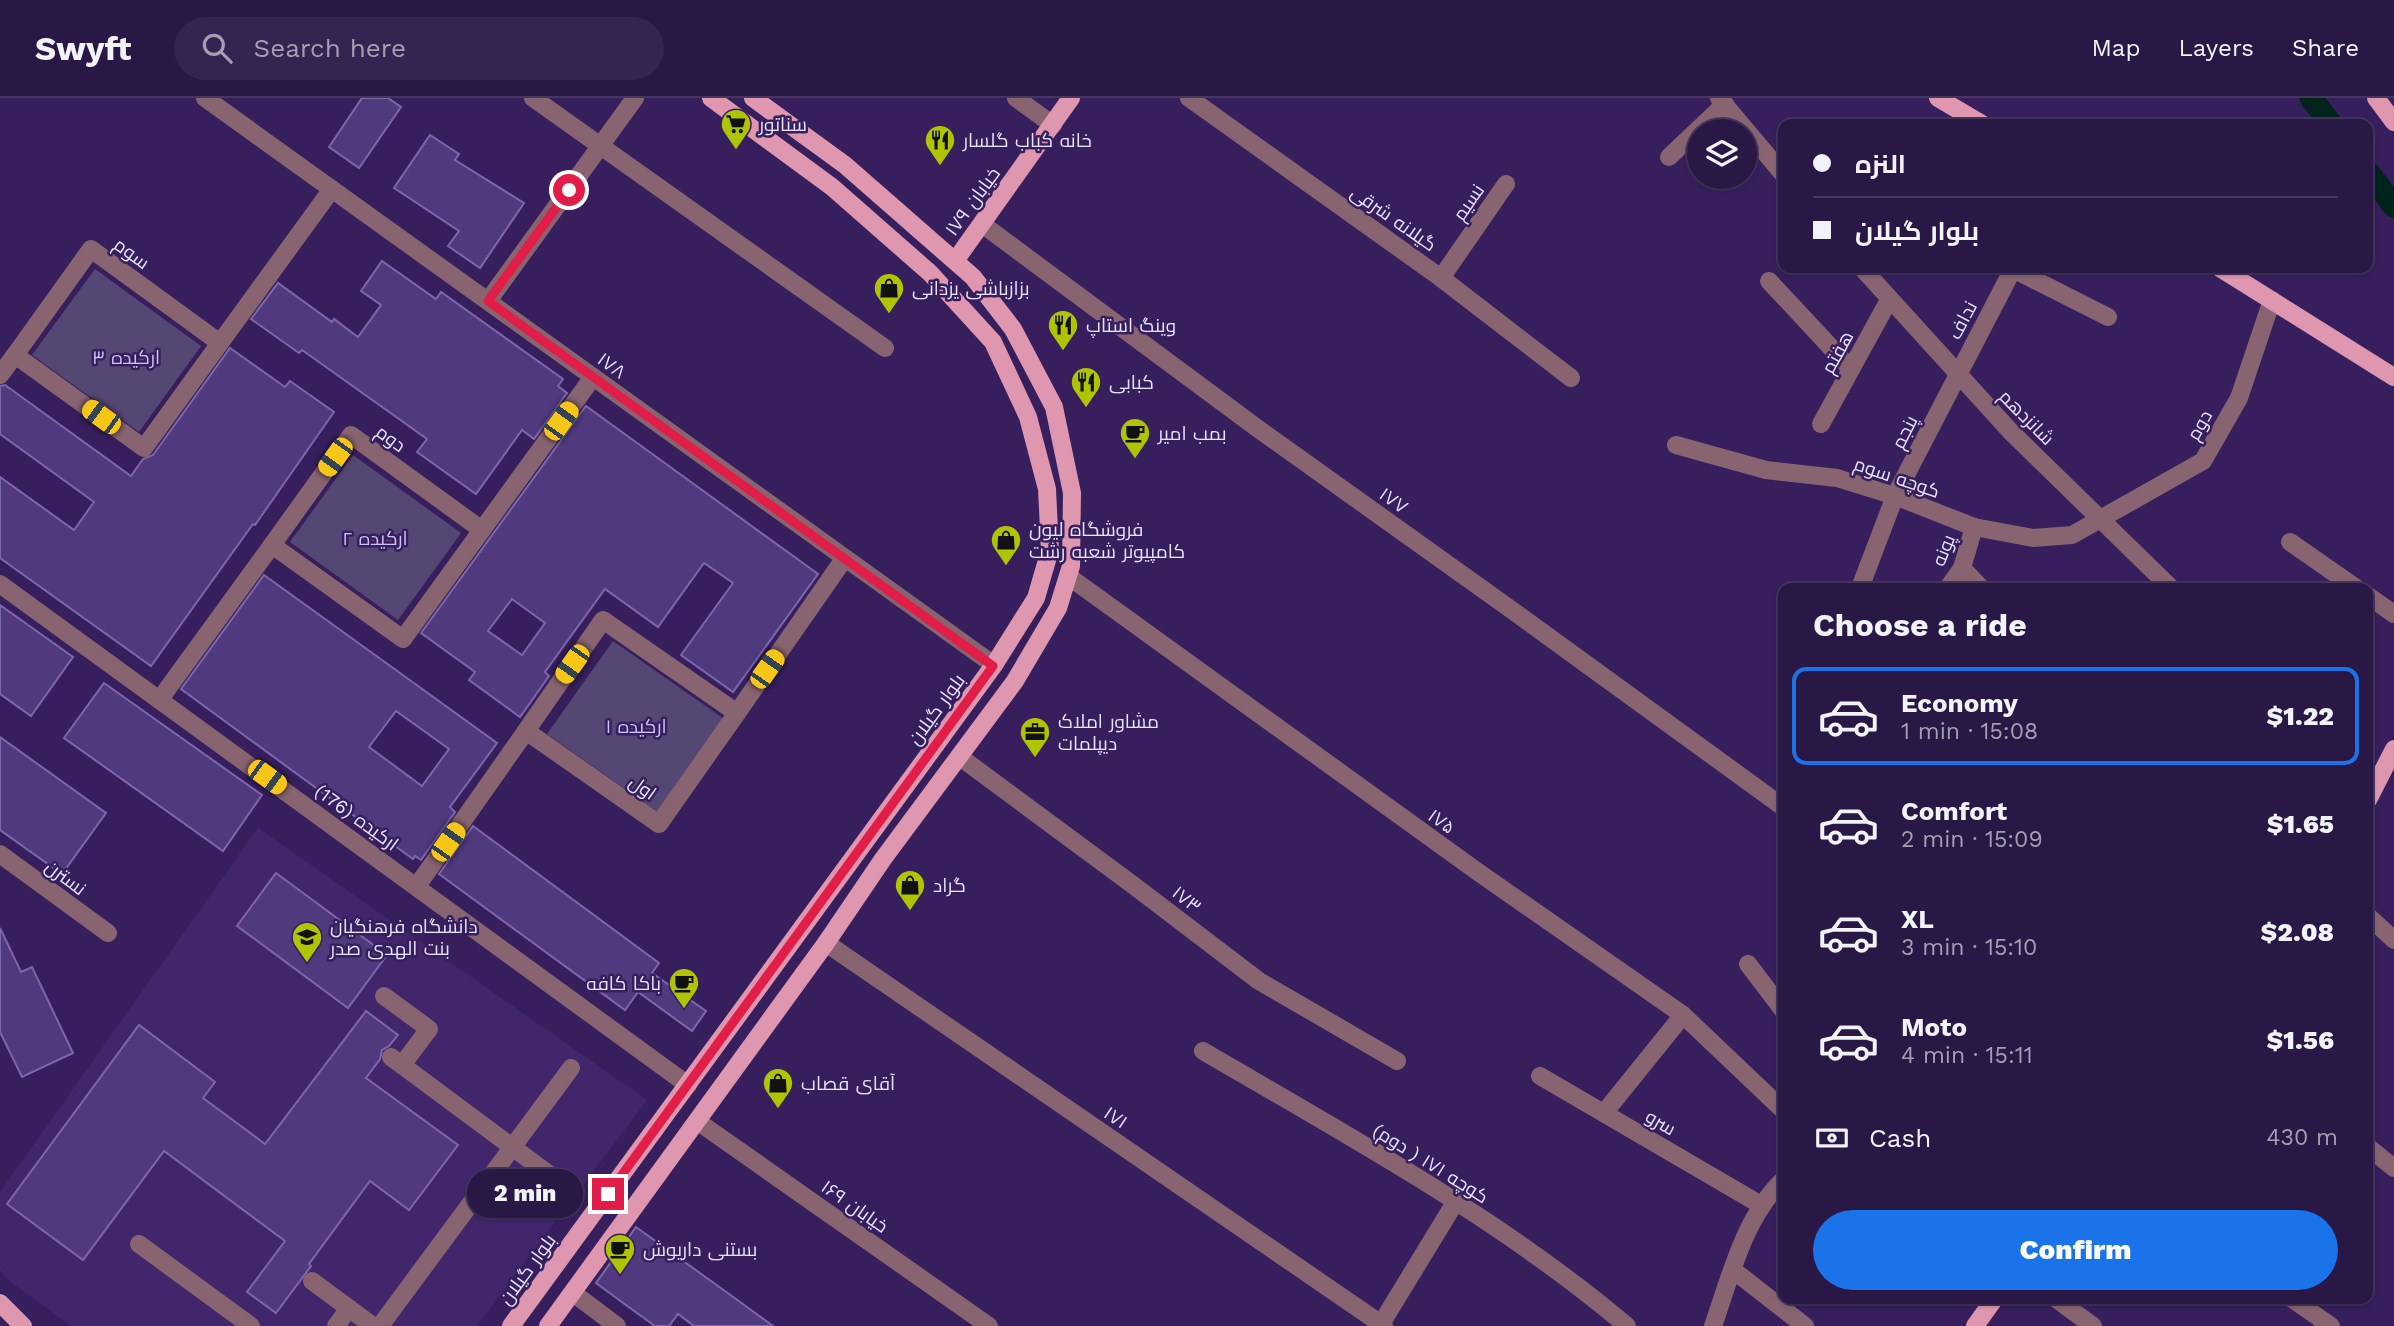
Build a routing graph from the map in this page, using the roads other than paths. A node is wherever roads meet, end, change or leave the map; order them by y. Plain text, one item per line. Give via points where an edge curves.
1 (205, 98) edge
2 (533, 98) edge
3 (635, 98) edge
4 (712, 98) edge
5 (753, 98) edge
6 (1016, 98) edge
7 (1071, 98) edge
8 (1189, 98) edge
9 (1938, 98) edge
10 (2375, 98) edge
11 (1722, 101) edge
12 (1974, 119) edge
13 (2394, 122) edge
14 (1053, 125) junction
15 (601, 145) junction
16 (1669, 157) dead end
17 (1778, 168) edge
18 (1506, 184) dead end
19 (332, 189) junction
20 (982, 224) junction
21 (955, 261) junction
22 (1866, 273) edge
23 (2011, 273) edge
24 (2021, 273) edge
25 (2228, 273) edge
26 (1441, 278) junction
27 (1769, 281) dead end
28 (2272, 299) junction
29 (1889, 300) junction
30 (488, 301) junction
31 (2108, 317) dead end
32 (220, 343) junction
33 (885, 348) dead end
34 (15, 355) junction
35 (1852, 369) junction
36 (0, 375) edge
37 (1957, 375) junction
38 (593, 377) junction
39 (2394, 377) edge
40 (1571, 378) dead end
41 (1821, 424) dead end
42 (1676, 445) dead end
43 (1895, 496) junction
44 (2101, 519) junction
45 (1974, 527) junction
46 (482, 530) junction
47 (2290, 542) dead end
48 (272, 545) junction
49 (844, 559) junction
50 (1962, 568) junction
51 (1068, 576) junction
52 (0, 583) edge
53 (1862, 583) edge
54 (1952, 583) edge
55 (1977, 583) edge
56 (2166, 583) edge
57 (2349, 583) edge
58 (2373, 599) edge
59 (2394, 614) edge
60 (993, 666) junction
61 (160, 699) junction
62 (737, 713) junction
63 (526, 731) junction
64 (2393, 753) edge
65 (960, 757) junction
66 (2373, 784) edge
67 (1778, 803) edge
68 (0, 853) edge
69 (417, 886) junction
70 (2373, 921) edge
71 (108, 933) dead end
72 (2394, 940) edge
73 (826, 943) junction
74 (1748, 964) dead end
75 (384, 996) dead end
76 (1778, 1003) edge
77 (1683, 1016) junction
78 (1203, 1051) dead end
79 (1397, 1061) dead end
80 (571, 1068) dead end
81 (1540, 1076) dead end
82 (688, 1085) junction
83 (1778, 1105) edge
84 (1604, 1113) junction
85 (697, 1121) junction
86 (513, 1147) junction
87 (2373, 1150) edge
88 (2394, 1168) edge
89 (558, 1181) dead end
90 (1778, 1186) edge
91 (1456, 1201) junction
92 (1761, 1205) junction
93 (139, 1244) dead end
94 (1733, 1270) junction
95 (312, 1280) dead end
96 (573, 1293) junction
97 (0, 1303) edge
98 (1991, 1304) edge
99 (2063, 1304) edge
100 (2300, 1304) edge
101 (349, 1308) junction
102 (1383, 1325) edge
103 (23, 1326) edge
104 (251, 1326) edge
105 (336, 1326) edge
106 (373, 1326) edge
107 (380, 1326) edge
108 (511, 1326) edge
109 (548, 1326) edge
110 (617, 1326) edge
111 (989, 1326) edge
112 (1627, 1326) edge
113 (1713, 1326) edge
114 (1805, 1326) edge
115 (1975, 1326) edge
116 (2093, 1326) edge
117 (2331, 1326) edge

1 - 19 street, ۱۷۸
2 - 15 street
3 - 15 street
4 - 60 main road, بلوار گیلان via 832,187 930,273 993,342 1028,416 1047,489 1050,550 1036,598
5 - 21 main road via 845,165
6 - 14 street
7 - 14 main road, خیابان ۱۷۹
8 - 26 street, گیلانه شرقی
9 - 12 main road
10 - 13 main road
11 - 16 street
11 - 17 street
14 - 20 main road, خیابان ۱۷۹
15 - 30 street
15 - 33 street
18 - 26 street, نسیم
19 - 30 street, ۱۷۸
19 - 32 street
20 - 21 main road, خیابان ۱۷۹
20 - 67 street, ۱۷۷
21 - 51 main road via 1013,330 1054,407 1072,493
22 - 29 street, شانزدهم
23 - 37 street, نداف
24 - 31 street, نداف
25 - 28 main road
26 - 40 street, گیلانه شرقی
27 - 35 street
28 - 39 main road
28 - 44 street, دوم via 2239,398 2203,461
29 - 35 street, هفتم
29 - 37 street, شانزدهم
30 - 38 street, ۱۷۸
32 - 34 street via 144,448
32 - 34 street, سوم via 92,249
34 - 36 street, سوم
35 - 41 street, هفتم
37 - 43 street, پنجم
37 - 44 street, شانزدهم
38 - 46 street
38 - 49 street, ۱۷۸
42 - 43 street, کوچه سوم via 1766,470 1837,478
43 - 45 street, کوچه سوم
43 - 53 street, پنجم
44 - 45 street, کوچه سوم via 2072,535 2033,538
44 - 56 street, شانزدهم
45 - 50 street, پونه
46 - 48 street via 402,639
46 - 48 street, دوم via 351,435
47 - 57 street
48 - 61 street, دوم
49 - 60 street, ۱۷۸
49 - 62 street, اول
50 - 54 street, پونه
50 - 55 street
51 - 65 main road via 1058,608 1015,681
51 - 77 street, ۱۷۵
52 - 61 street, ارکیده (176)
58 - 59 street
60 - 82 main road, بلوار گیلان
61 - 69 street, ارکیده (176)
62 - 63 street, اول via 659,824
62 - 63 street via 603,620
63 - 69 street
64 - 66 main road
65 - 73 main road
65 - 79 street, ۱۷۳ via 1259,981
68 - 71 street, نسترن
69 - 82 street, ارکیده (176)
70 - 72 street
73 - 85 main road
73 - 102 street, ۱۷۱
74 - 76 street
75 - 86 street via 429,1029 397,1061
77 - 83 street, ۱۷۵
77 - 84 street
78 - 91 street, کوچه ۱۷۱ ( دوم)
80 - 86 street
81 - 84 street, سرو
82 - 108 main road, بلوار گیلان
84 - 92 street, سرو
85 - 96 main road
85 - 111 street, خیابان ۱۶۹
86 - 89 street
86 - 107 street
87 - 88 street
90 - 92 street
91 - 102 street
91 - 112 street, کوچه ۱۷۱ ( دوم) via 1588,1293
92 - 94 street
93 - 104 street
94 - 113 street
94 - 114 street
95 - 101 street
96 - 109 main road
96 - 110 street
97 - 103 main road
98 - 115 main road
99 - 116 street
100 - 117 street
101 - 105 street
101 - 106 street

